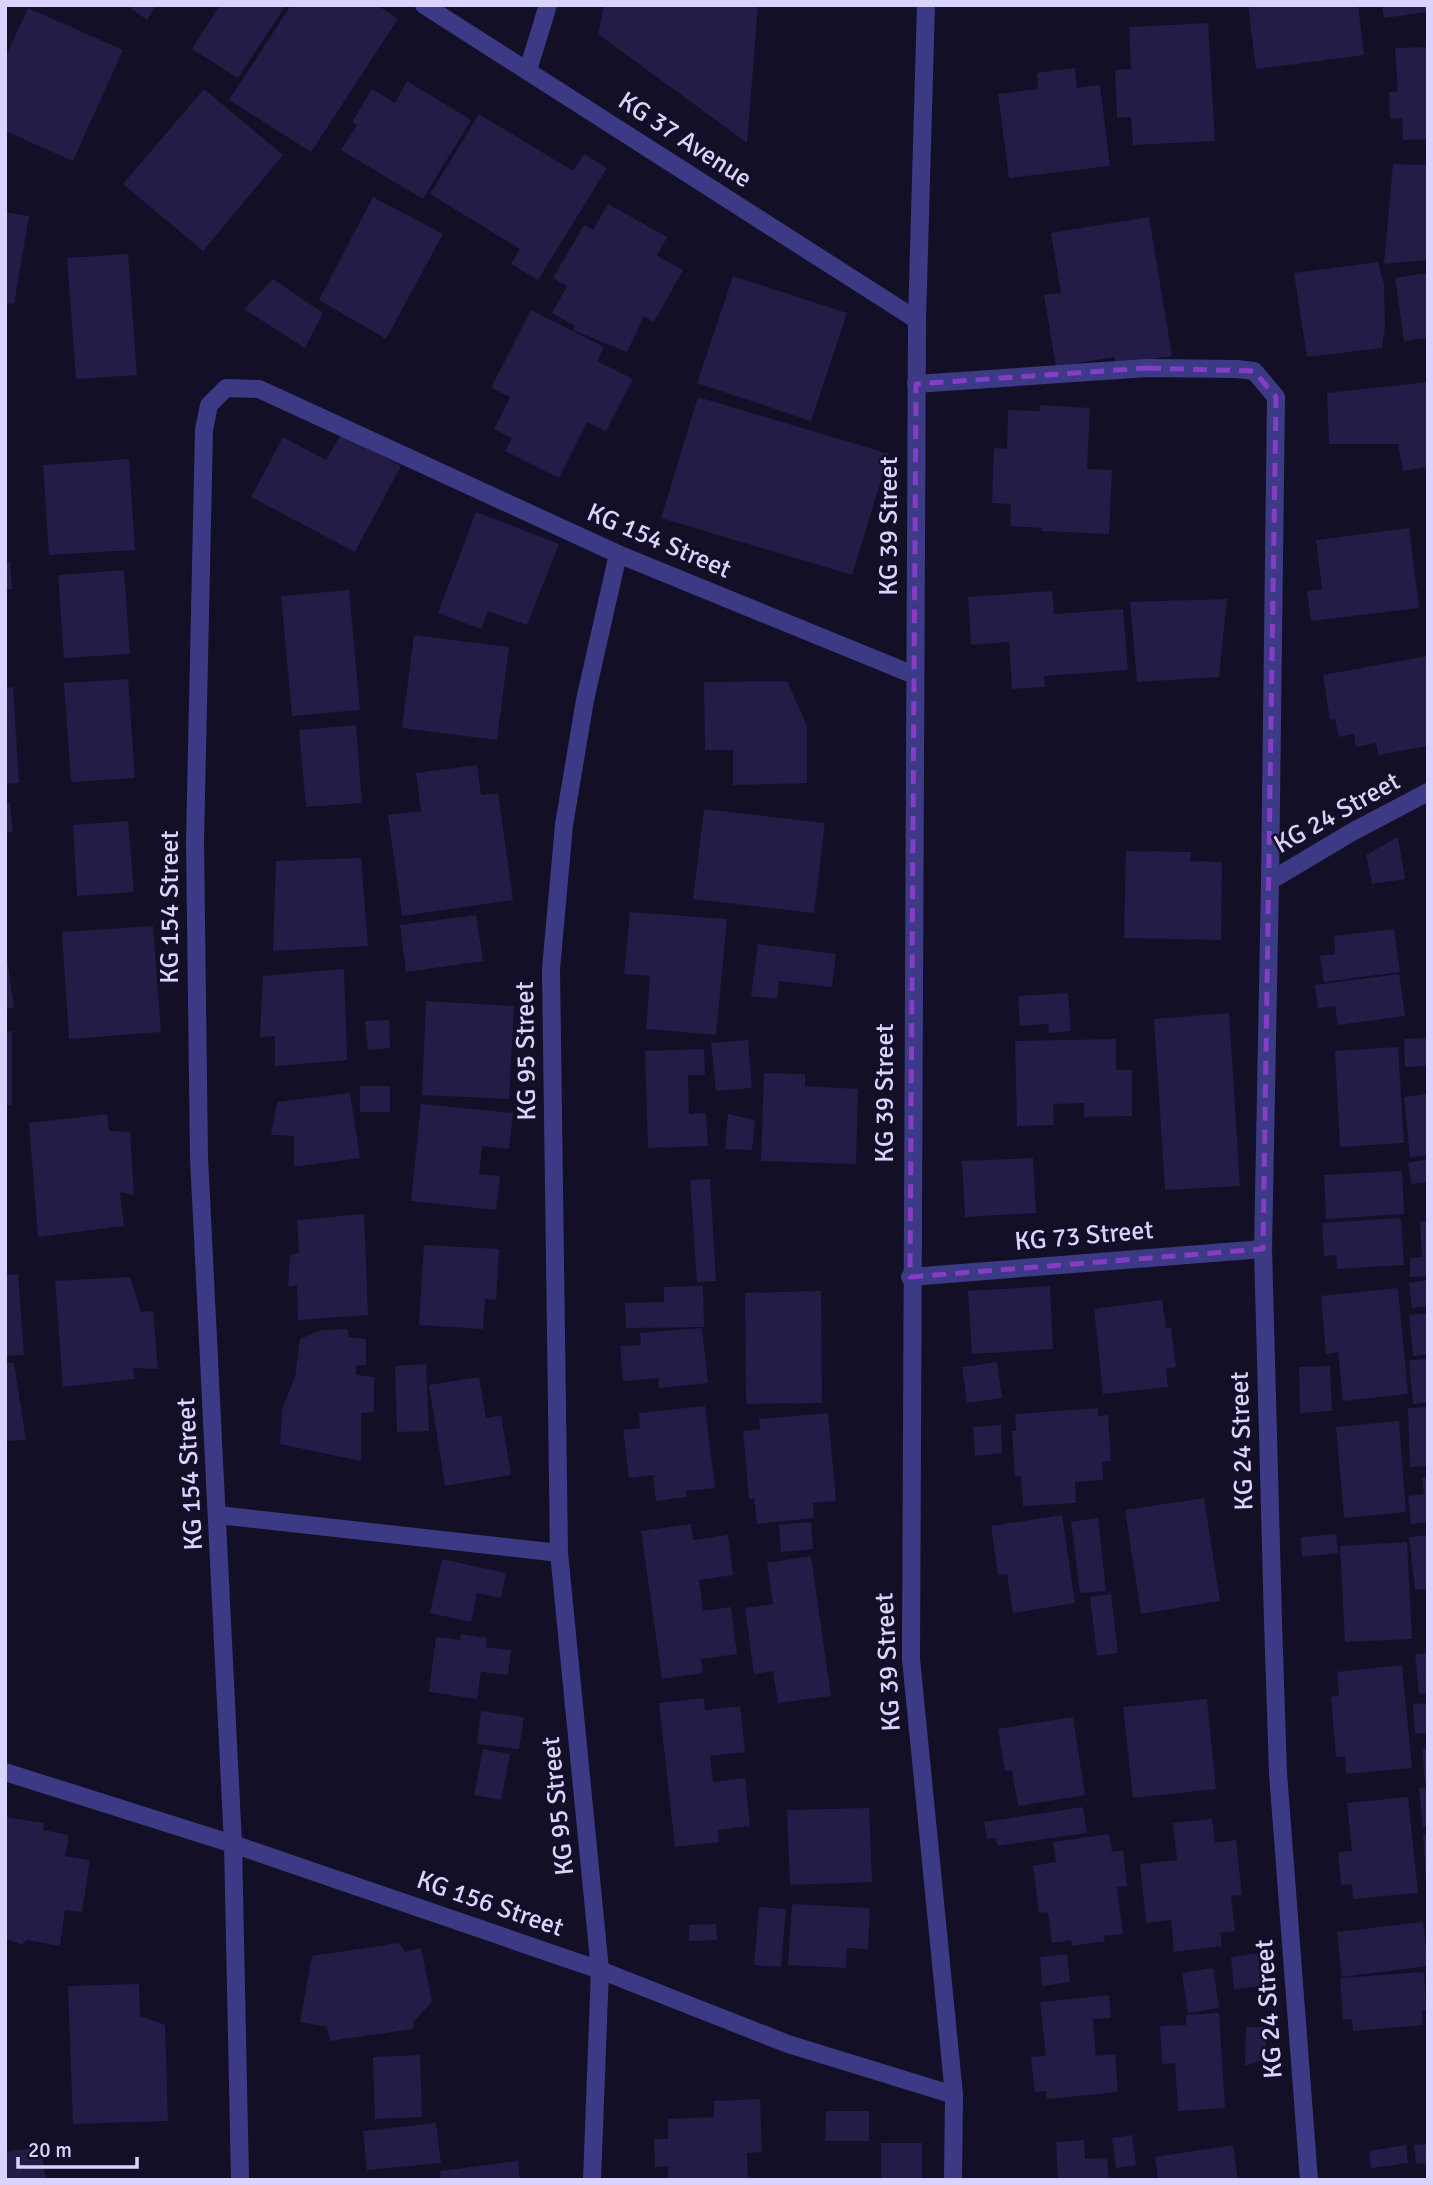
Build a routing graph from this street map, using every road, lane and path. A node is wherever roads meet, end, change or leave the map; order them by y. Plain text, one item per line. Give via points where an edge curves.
1 (424, 5) edge
2 (548, 5) edge
3 (926, 5) edge
4 (528, 70) junction
5 (917, 320) junction
6 (916, 384) junction
7 (618, 554) junction
8 (914, 675) junction
9 (1428, 792) edge
10 (1270, 881) junction
11 (1263, 1249) junction
12 (910, 1277) junction
13 (218, 1515) junction
14 (559, 1553) junction
15 (5, 1772) edge
16 (233, 1844) junction
17 (600, 1970) junction
18 (954, 2095) junction
19 (240, 2180) edge
20 (592, 2180) edge
21 (953, 2180) edge
22 (1309, 2180) edge

1 - 4 street, KG 37 Avenue
2 - 4 street
3 - 5 street, KG 39 Street
4 - 5 street, KG 37 Avenue
5 - 6 street, KG 39 Street
6 - 8 street, KG 39 Street
6 - 10 street via 1147,368 1237,369 1254,371 1265,380 1276,397
7 - 8 street, KG 154 Street
7 - 13 street, KG 154 Street via 259,389 226,388 209,404 204,430 195,841 199,1158
7 - 14 street, KG 95 Street via 585,700 564,825 551,968
8 - 12 street, KG 39 Street
9 - 10 street, KG 24 Street
10 - 11 street, KG 24 Street
11 - 12 street, KG 73 Street
11 - 22 street, KG 24 Street via 1278,1773
12 - 18 street, KG 39 Street via 911,1659
13 - 14 street
13 - 16 street, KG 154 Street
14 - 17 street, KG 95 Street
15 - 16 street, KG 156 Street
16 - 17 street, KG 156 Street
16 - 19 street, KG 154 Street
17 - 18 street, KG 156 Street via 788,2045
17 - 20 street, KG 95 Street
18 - 21 street, KG 39 Street

